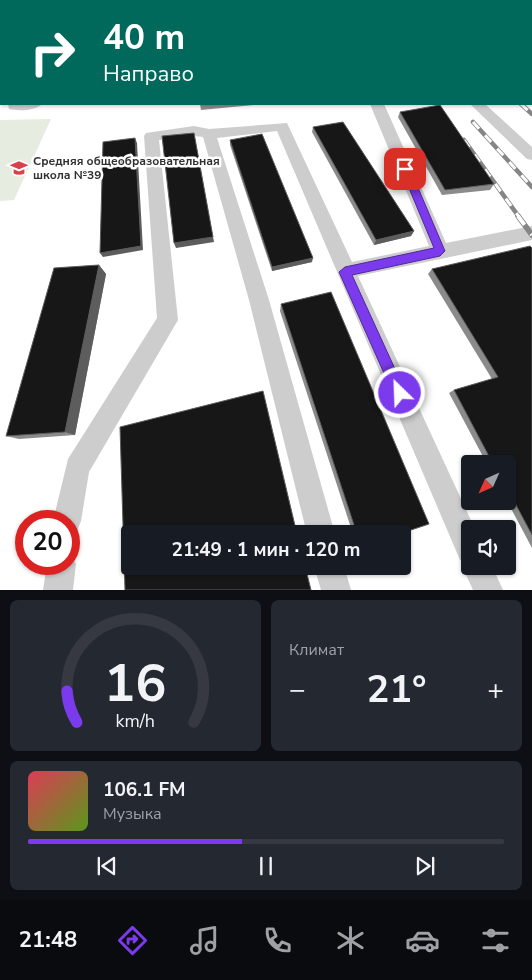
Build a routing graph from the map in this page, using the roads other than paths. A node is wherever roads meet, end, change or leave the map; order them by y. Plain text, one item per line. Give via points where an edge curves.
1 (15, 105) edge
2 (34, 105) dead end
3 (377, 105) edge
4 (478, 105) edge
5 (209, 134) junction
6 (532, 155) edge
7 (532, 233) edge
8 (440, 251) junction
9 (345, 272) junction
10 (70, 510) edge
11 (319, 525) edge
12 (461, 530) edge
13 (60, 575) edge
14 (332, 575) edge
15 (481, 575) edge
16 (58, 590) edge
17 (336, 590) edge
18 (488, 590) edge

1 - 2 lane
3 - 8 lane
4 - 6 lane
5 - 9 lane via 282,126
5 - 10 lane via 194,131 151,136 168,320 77,468
5 - 11 lane via 259,300
7 - 8 lane
8 - 9 lane
9 - 12 lane
13 - 16 lane
14 - 17 lane
15 - 18 lane

